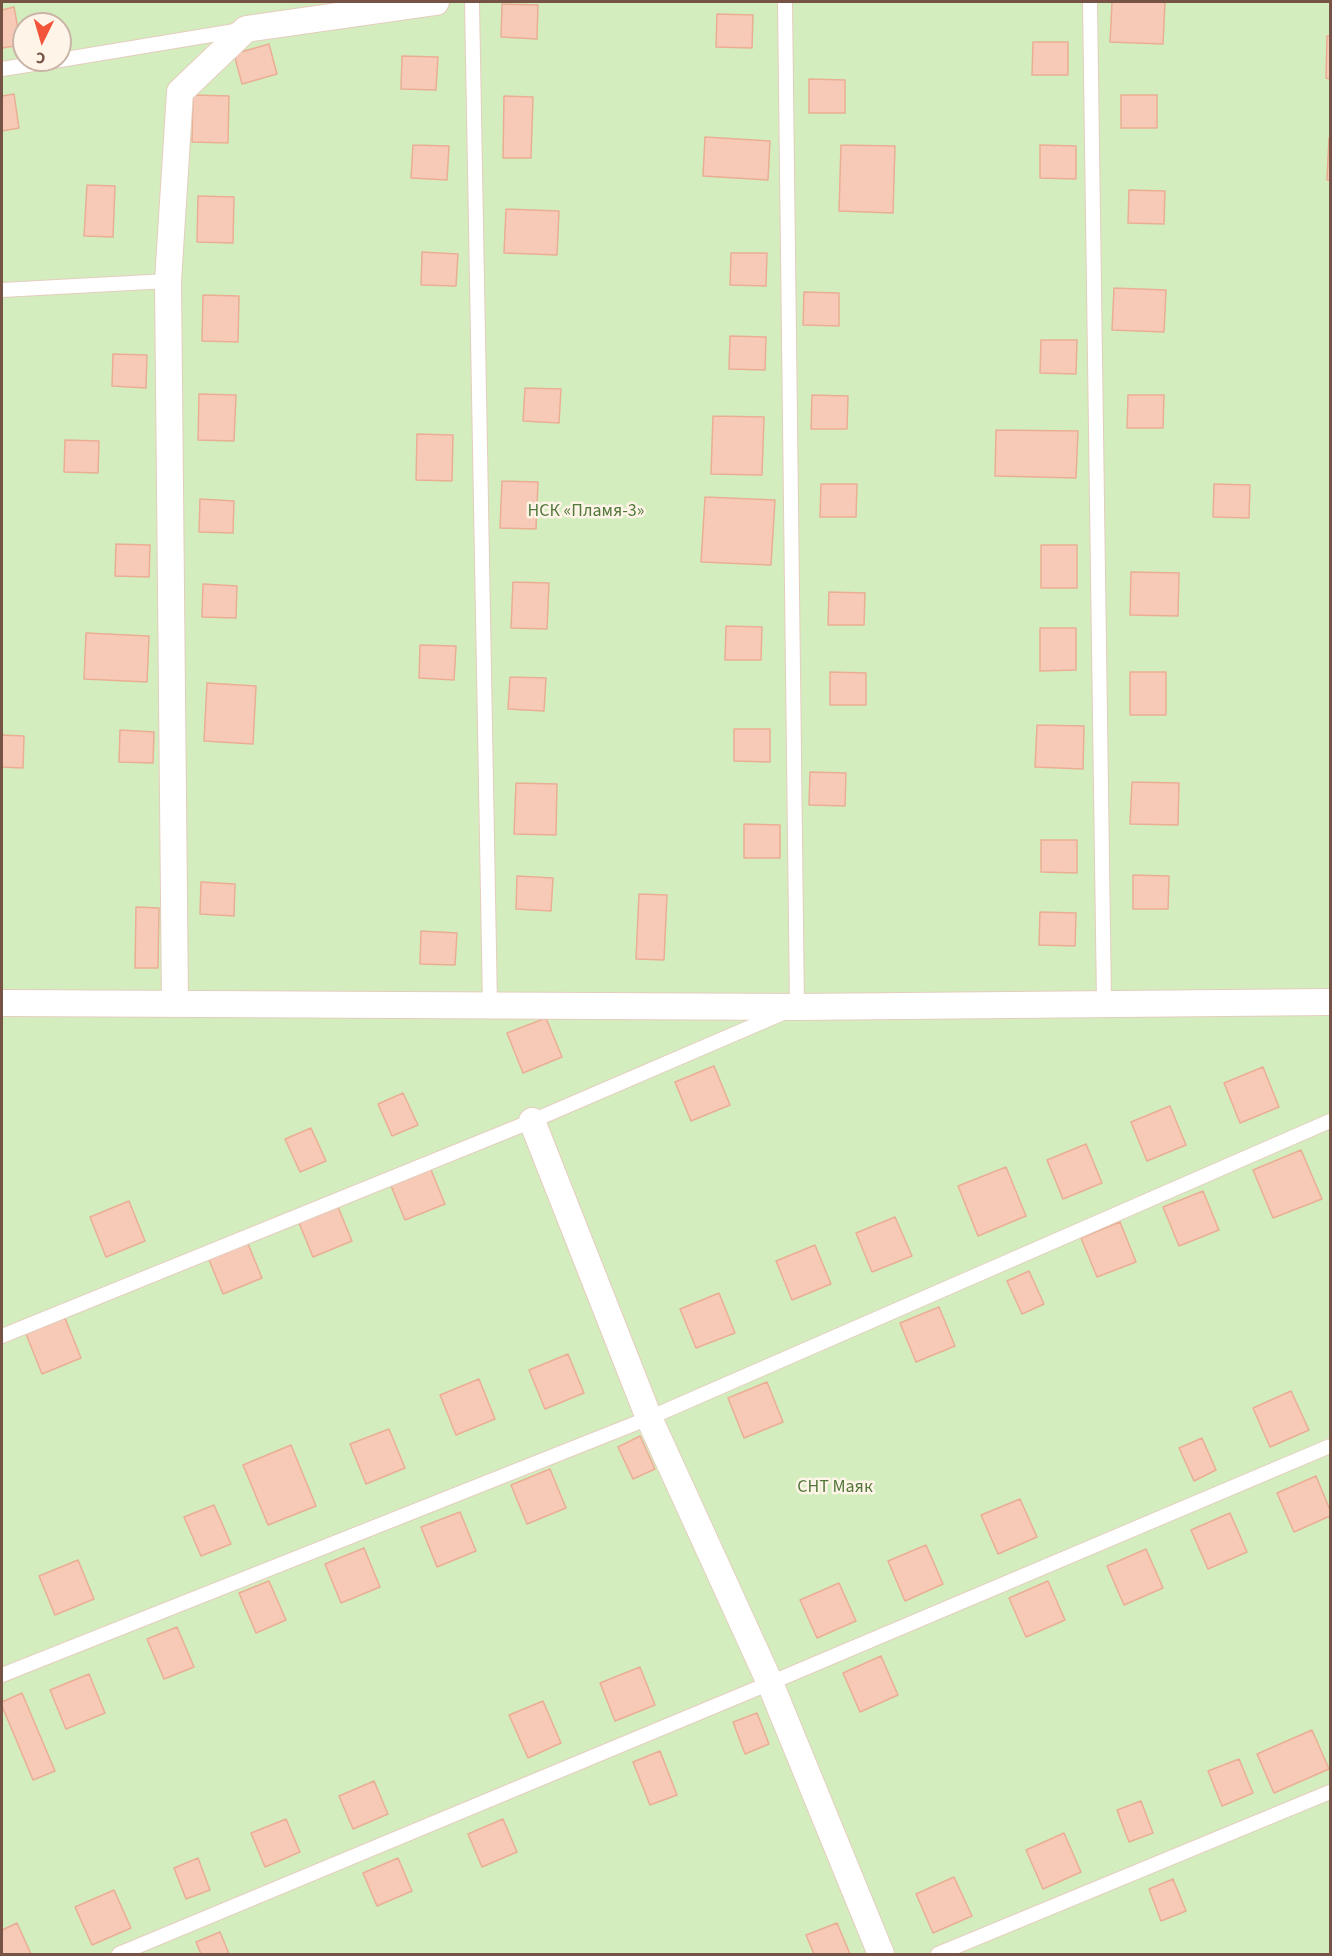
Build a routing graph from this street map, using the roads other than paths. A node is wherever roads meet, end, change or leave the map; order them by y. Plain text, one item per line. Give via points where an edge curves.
1 (435, 2) edge
2 (472, 2) edge
3 (785, 2) edge
4 (1090, 2) edge
5 (246, 29) junction
6 (72, 58) edge
7 (168, 281) junction
8 (2, 290) edge
9 (1330, 1002) edge
10 (2, 1003) edge
11 (175, 1003) junction
12 (1104, 1003) junction
13 (490, 1006) junction
14 (797, 1007) junction
15 (532, 1121) junction
16 (1330, 1121) edge
17 (2, 1336) edge
18 (649, 1418) junction
19 (1330, 1446) edge
20 (2, 1675) edge
21 (770, 1683) junction
22 (1330, 1792) edge
23 (119, 1954) edge
24 (881, 1954) edge
25 (938, 1954) edge

1 - 5 street
2 - 13 lane
3 - 14 lane
4 - 12 lane
5 - 6 lane
5 - 7 street via 180,92
7 - 8 lane
7 - 11 street
9 - 12 street
10 - 11 street
11 - 13 street
12 - 14 street
13 - 14 street
14 - 15 lane
15 - 17 lane
15 - 18 street
16 - 18 lane
18 - 20 lane
18 - 21 street
19 - 21 lane
21 - 23 lane
21 - 24 street
22 - 25 lane

